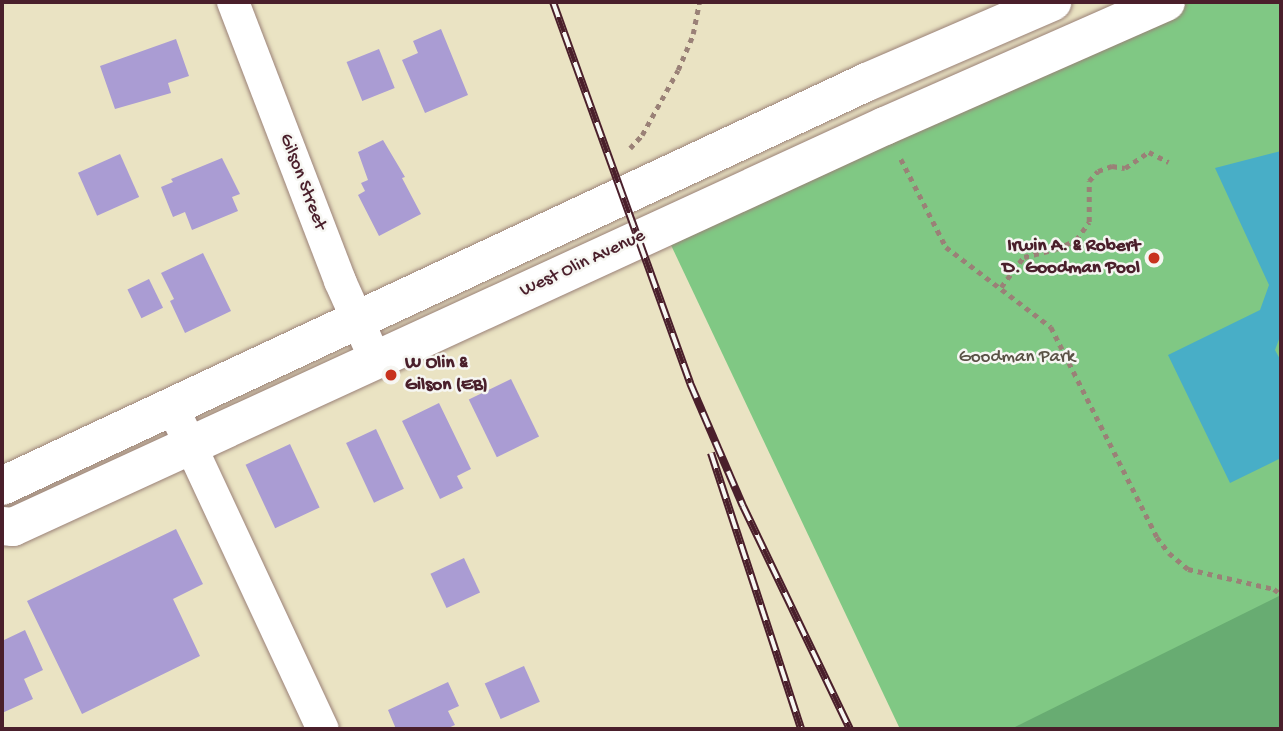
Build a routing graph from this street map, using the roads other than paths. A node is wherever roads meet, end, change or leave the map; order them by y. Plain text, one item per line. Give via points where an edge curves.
1 (233, 2) edge
2 (1052, 2) edge
3 (1166, 2) edge
4 (358, 322) junction
5 (376, 360) junction
6 (173, 408) junction
7 (191, 445) junction
8 (2, 486) edge
9 (2, 526) edge
10 (323, 729) edge

1 - 4 street, Gilson Street
2 - 4 street via 867,82
3 - 5 street, West Olin Avenue
4 - 5 street, Gilson Street
4 - 6 street
5 - 7 street, West Olin Avenue
6 - 7 street
6 - 8 street
7 - 9 street, West Olin Avenue via 13,527
7 - 10 street

